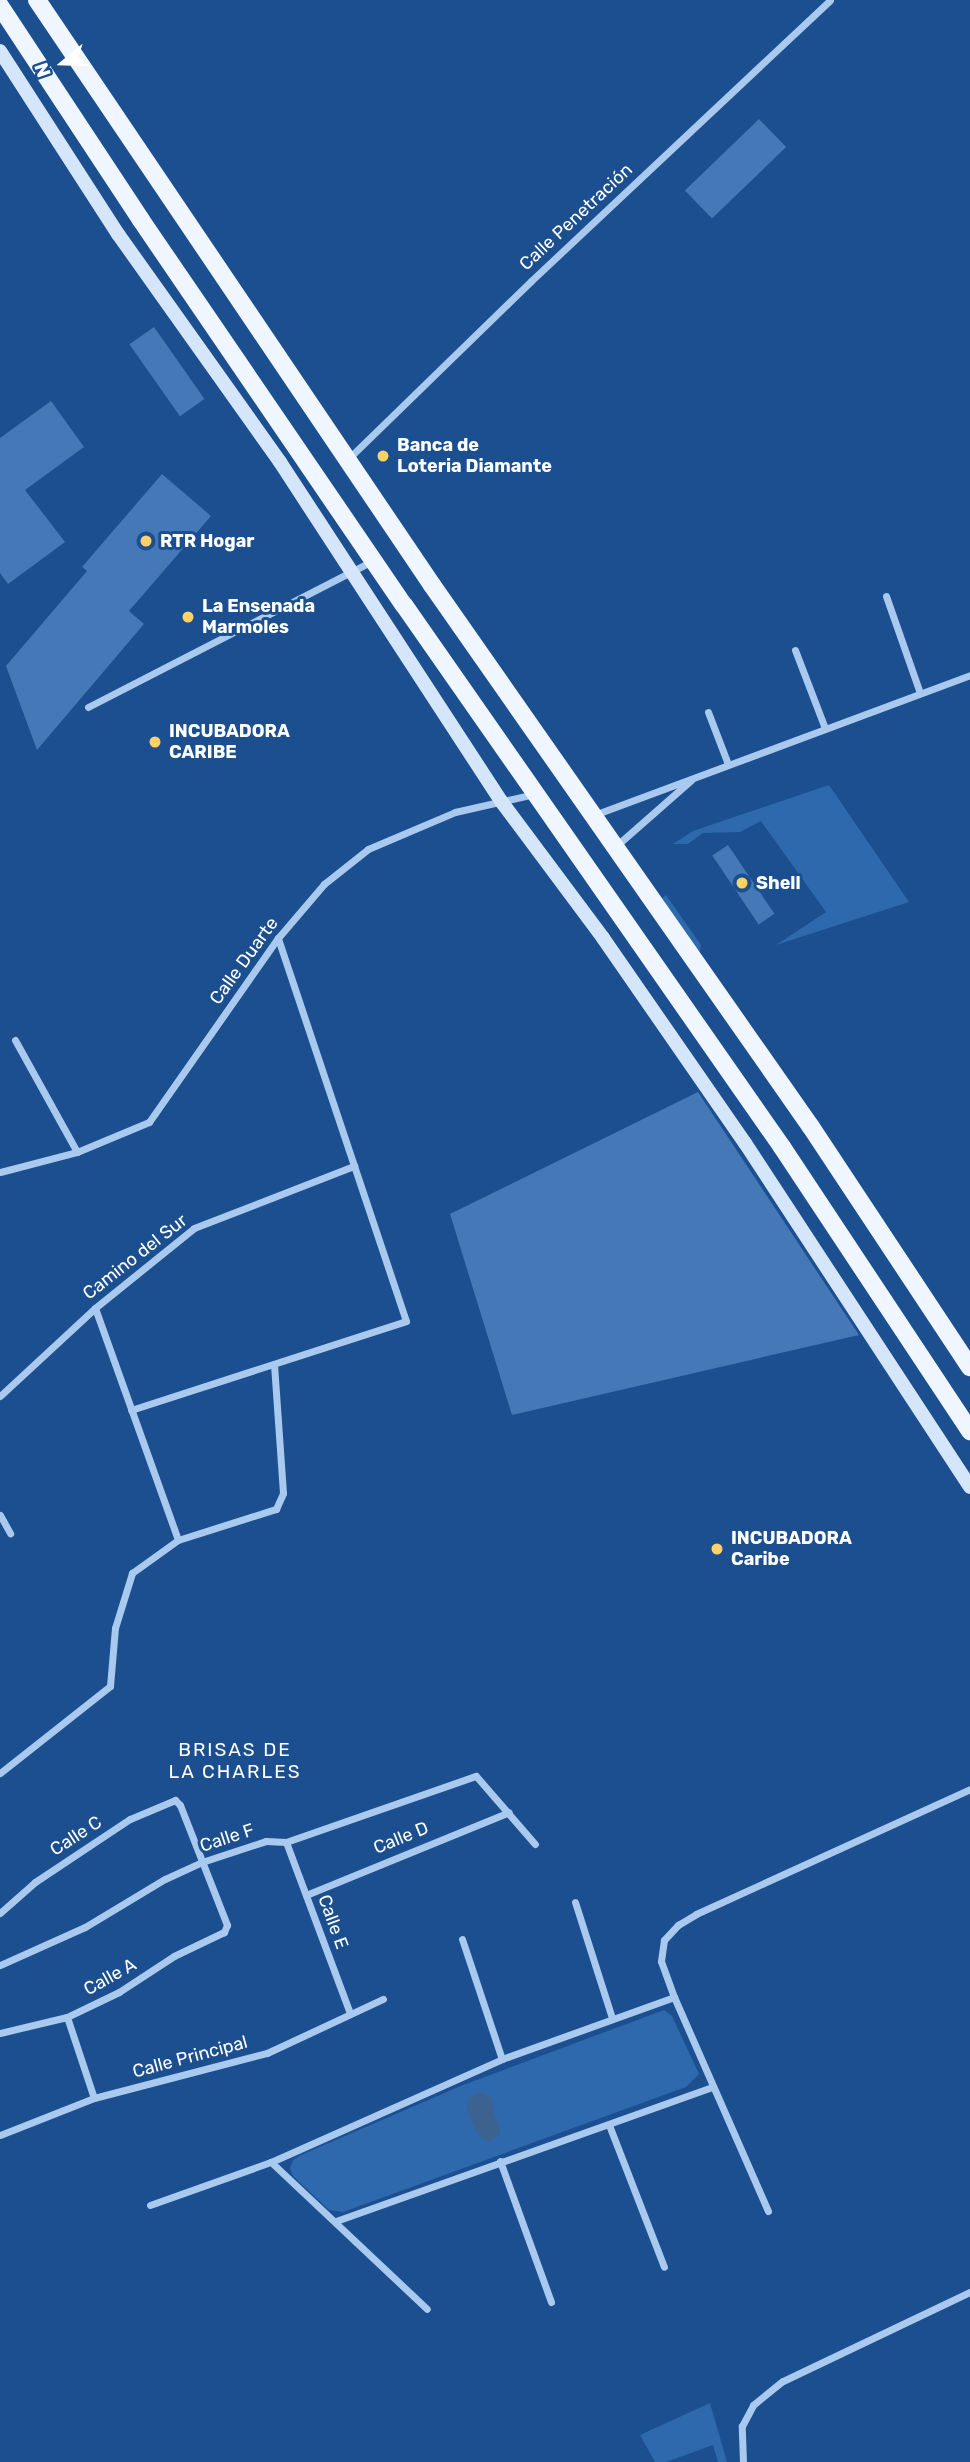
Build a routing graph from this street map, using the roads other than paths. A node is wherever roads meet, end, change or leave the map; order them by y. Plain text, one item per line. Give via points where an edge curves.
1 (37, 0) edge
2 (830, 0) edge
3 (0, 6) edge
4 (0, 51) edge
5 (347, 460) junction
6 (374, 560) junction
7 (351, 572) junction
8 (886, 596) dead end
9 (794, 650) dead end
10 (970, 675) edge
11 (920, 694) junction
12 (88, 707) dead end
13 (708, 712) dead end
14 (825, 728) junction
15 (729, 764) junction
16 (695, 776) junction
17 (535, 794) junction
18 (501, 802) junction
19 (594, 815) junction
20 (616, 847) junction
21 (278, 938) junction
22 (15, 1040) dead end
23 (77, 1152) junction
24 (354, 1166) junction
25 (0, 1172) edge
26 (94, 1308) junction
27 (274, 1364) junction
28 (970, 1367) edge
29 (0, 1396) edge
30 (131, 1410) junction
31 (970, 1431) edge
32 (970, 1488) edge
33 (0, 1515) edge
34 (10, 1533) dead end
35 (178, 1540) junction
36 (0, 1773) edge
37 (970, 1789) edge
38 (509, 1812) junction
39 (286, 1842) junction
40 (535, 1844) dead end
41 (202, 1862) junction
42 (306, 1895) junction
43 (575, 1902) dead end
44 (0, 1913) edge
45 (462, 1940) dead end
46 (0, 1965) edge
47 (674, 1997) junction
48 (383, 1999) dead end
49 (350, 2013) junction
50 (67, 2017) junction
51 (612, 2018) junction
52 (0, 2033) edge
53 (502, 2059) junction
54 (713, 2087) junction
55 (94, 2098) junction
56 (609, 2125) junction
57 (0, 2135) edge
58 (500, 2161) junction
59 (271, 2162) junction
60 (150, 2205) dead end
61 (768, 2211) dead end
62 (336, 2221) junction
63 (664, 2267) dead end
64 (970, 2292) edge
65 (551, 2302) dead end
66 (427, 2309) dead end
67 (743, 2462) edge

1 - 5 main road
2 - 5 street, Calle Penetración
3 - 6 main road
4 - 7 street via 118,234 280,462
5 - 19 main road
6 - 7 street
6 - 17 main road
7 - 12 street
7 - 18 street
8 - 11 street
9 - 14 street
10 - 11 street
11 - 14 street
13 - 15 street
14 - 15 street
15 - 16 street
16 - 19 street
16 - 20 street
17 - 18 street, Calle Duarte
17 - 31 main road via 782,1147
18 - 21 street, Calle Duarte via 455,812 368,849 324,884
18 - 32 street via 603,938 745,1143
19 - 20 main road
20 - 28 main road via 811,1127
21 - 23 street, Calle Duarte via 149,1122
21 - 24 street
22 - 23 street
23 - 25 street, Calle Duarte
24 - 26 street, Camino del Sur via 194,1228
24 - 27 street via 406,1321
26 - 29 street, Camino del Sur
26 - 30 street
27 - 30 street
27 - 35 street via 284,1493 276,1509
30 - 35 street
33 - 34 street
35 - 36 street via 131,1573 115,1628 110,1686
37 - 47 street via 678,1925 664,1940 661,1961
38 - 39 street, Calle F via 478,1776
38 - 40 street
38 - 42 street, Calle D
39 - 41 street, Calle F via 266,1841
39 - 42 street, Calle E
41 - 44 street, Calle C via 177,1801 170,1800 130,1819 35,1882
41 - 46 street, Calle F via 85,1927
41 - 50 street, Calle A via 227,1928
42 - 49 street, Calle E
43 - 51 street
45 - 53 street
47 - 51 street
47 - 54 street
48 - 49 street, Calle Principal
49 - 55 street, Calle Principal via 267,2053
50 - 52 street, Calle A
50 - 55 street
51 - 53 street
53 - 59 street
54 - 56 street
54 - 61 street
55 - 57 street, Calle Principal
56 - 58 street
56 - 63 street
58 - 62 street
58 - 65 street
59 - 60 street
59 - 62 street
62 - 66 street
64 - 67 street via 783,2381 753,2405 742,2426

